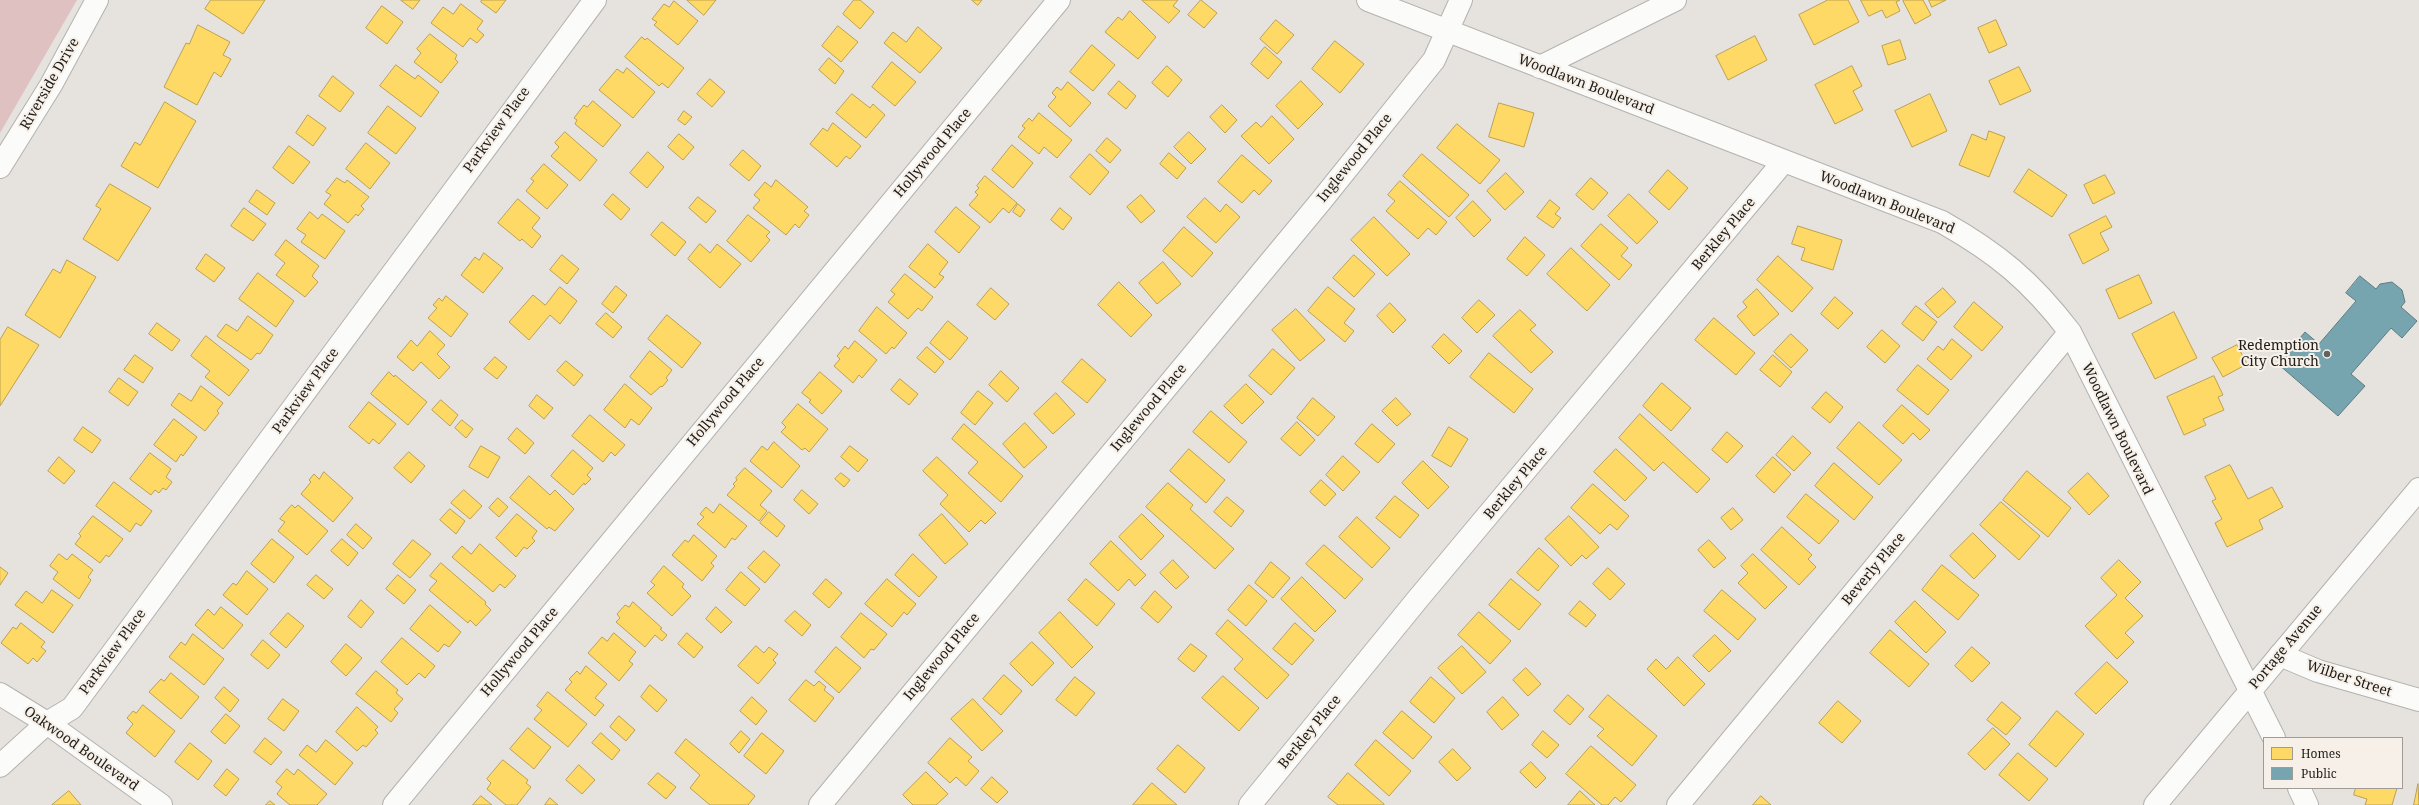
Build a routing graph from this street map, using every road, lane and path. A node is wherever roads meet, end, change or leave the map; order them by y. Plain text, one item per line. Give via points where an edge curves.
1 (97, 0) edge
2 (595, 0) edge
3 (1059, 0) edge
4 (1368, 0) edge
5 (1461, 0) edge
6 (1675, 0) edge
7 (1448, 32) junction
8 (1540, 67) junction
9 (1784, 161) junction
10 (0, 167) edge
11 (2070, 332) junction
12 (2419, 489) edge
13 (2280, 654) junction
14 (2249, 691) junction
15 (0, 694) edge
16 (2419, 700) edge
17 (47, 722) junction
18 (2273, 737) edge
19 (0, 766) edge
20 (2300, 789) edge
21 (161, 805) edge
22 (394, 805) edge
23 (820, 805) edge
24 (1250, 805) edge
25 (1678, 805) edge
26 (2155, 805) edge
27 (2308, 805) edge

1 - 10 street, Riverside Drive via 52,85
2 - 17 street, Parkview Place via 494,133 72,708
3 - 22 street, Hollywood Place
4 - 7 street, Woodlawn Boulevard
5 - 7 street, Inglewood Place
6 - 8 street
7 - 8 street, Woodlawn Boulevard
7 - 23 street, Inglewood Place via 1434,60 1321,201
8 - 9 street, Woodlawn Boulevard
9 - 11 street, Woodlawn Boulevard via 1942,222 1964,234 1990,250 2017,272 2048,303
9 - 24 street, Berkley Place
11 - 14 street, Woodlawn Boulevard
11 - 25 street, Beverly Place
12 - 13 street, Portage Avenue
13 - 14 street, Portage Avenue
13 - 16 street, Wilber Street via 2318,670
14 - 18 street, Woodlawn Boulevard
14 - 26 street, Portage Avenue
15 - 17 street, Oakwood Boulevard
17 - 19 street, Parkview Place
17 - 21 street, Oakwood Boulevard
20 - 27 street

